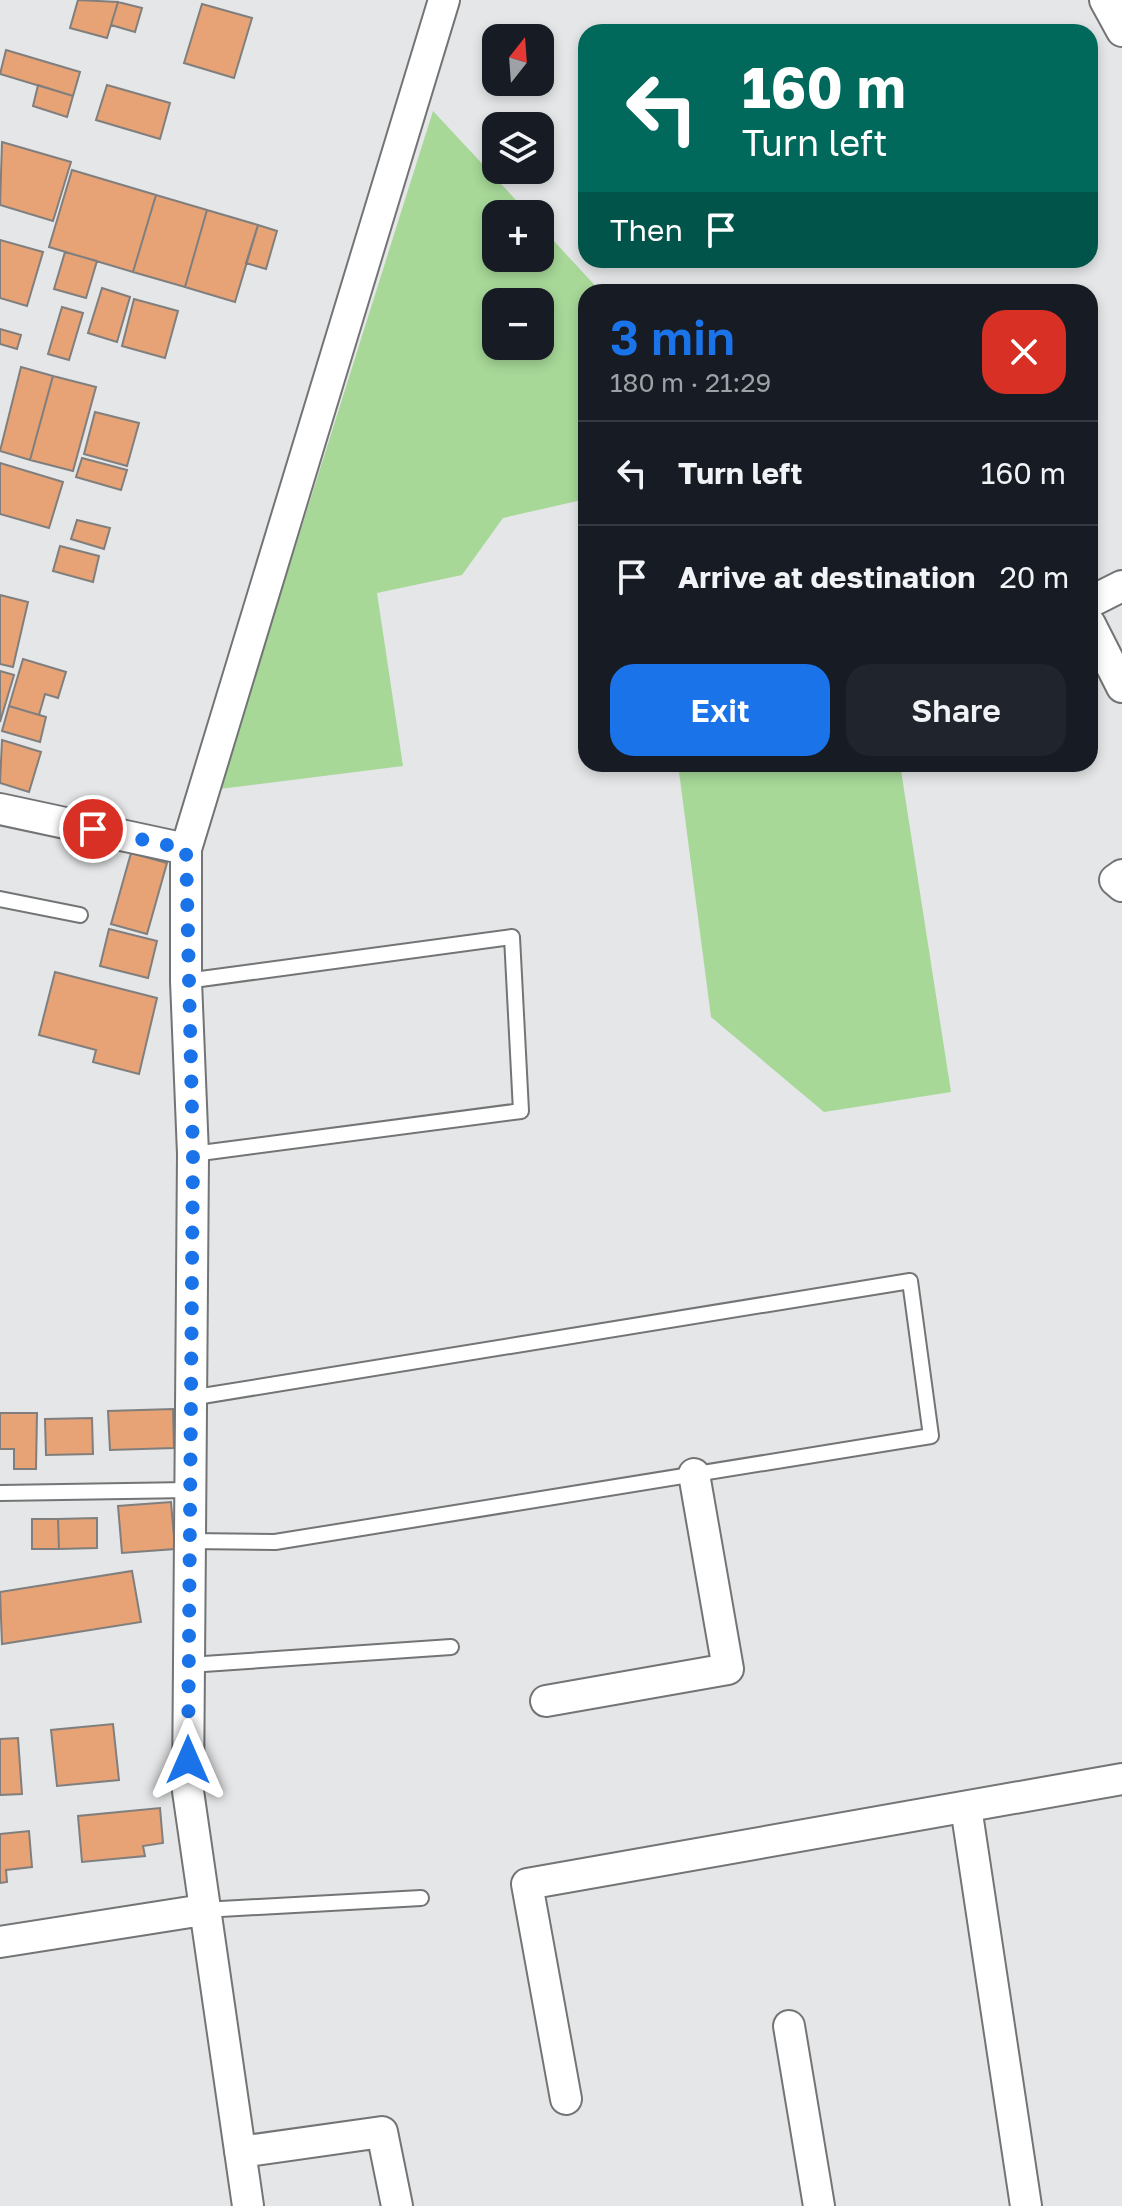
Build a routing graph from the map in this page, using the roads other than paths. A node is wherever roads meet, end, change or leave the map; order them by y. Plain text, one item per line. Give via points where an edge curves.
1 (444, 0) edge
2 (1105, 0) edge
3 (1122, 31) edge
4 (1122, 586) edge
5 (1098, 598) edge
6 (1098, 640) edge
7 (1122, 687) edge
8 (0, 809) edge
9 (186, 849) junction
10 (1122, 875) edge
11 (1122, 886) edge
12 (0, 899) edge
13 (80, 915) dead end
14 (186, 981) junction
15 (193, 1154) junction
16 (190, 1398) junction
17 (694, 1474) junction
18 (189, 1490) junction
19 (0, 1493) edge
20 (188, 1541) junction
21 (451, 1647) dead end
22 (189, 1665) junction
23 (546, 1701) dead end
24 (1122, 1779) edge
25 (966, 1807) junction
26 (421, 1898) dead end
27 (203, 1910) junction
28 (0, 1942) edge
29 (789, 2026) dead end
30 (566, 2099) dead end
31 (240, 2152) junction
32 (248, 2206) edge
33 (397, 2206) edge
34 (819, 2206) edge
35 (1026, 2206) edge

1 - 9 street
2 - 3 street
4 - 5 street
6 - 7 street
8 - 9 street
9 - 14 street
10 - 11 street via 1115,880
12 - 13 lane
14 - 15 street
14 - 15 lane via 512,937 521,1111
15 - 16 street
16 - 17 lane via 910,1281 931,1436
16 - 18 street
17 - 20 lane via 275,1542
17 - 23 street via 728,1669
18 - 19 lane
18 - 20 street
20 - 22 street
21 - 22 lane
22 - 27 street via 188,1791
24 - 25 street
25 - 30 street via 527,1884
25 - 35 street
26 - 27 lane
27 - 28 street
27 - 31 street
29 - 34 street
31 - 32 street
31 - 33 street via 382,2132

